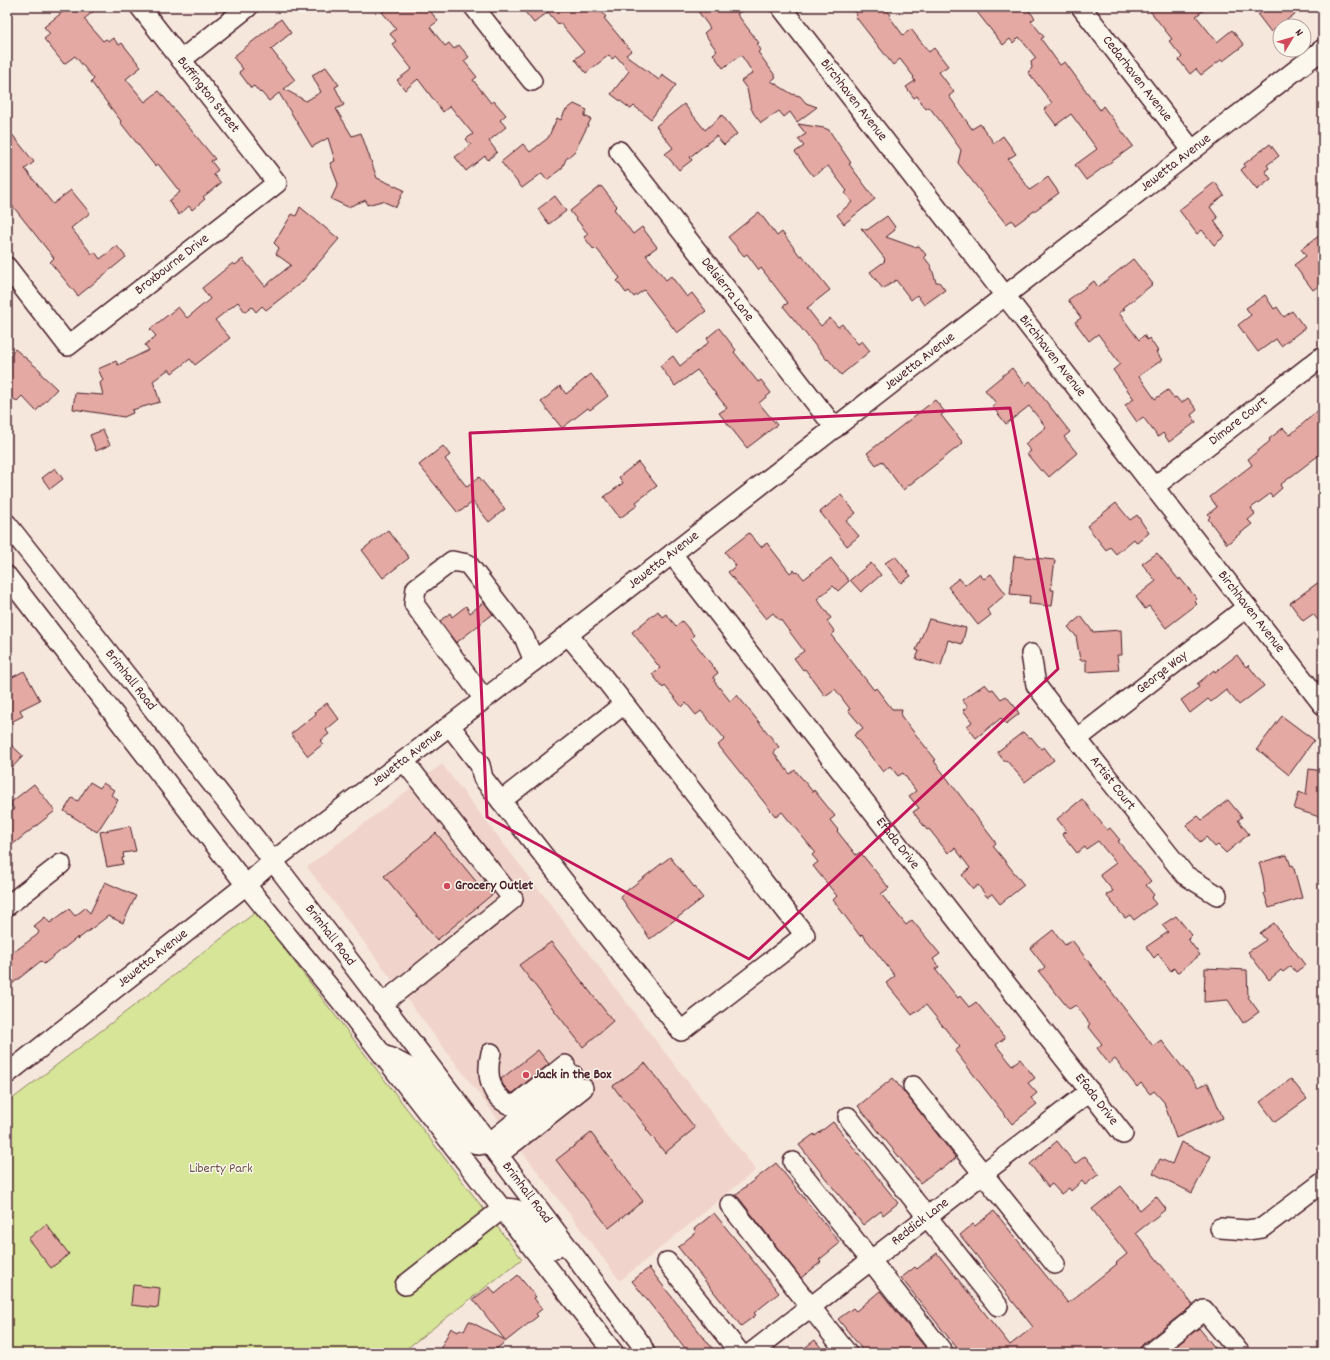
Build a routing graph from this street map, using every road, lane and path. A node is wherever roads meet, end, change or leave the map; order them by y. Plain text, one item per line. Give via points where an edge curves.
1 (140, 7) edge
2 (248, 7) edge
3 (474, 7) edge
4 (781, 7) edge
5 (1081, 7) edge
6 (1323, 48) edge
7 (181, 60) junction
8 (532, 81) dead end
9 (1192, 150) junction
10 (619, 152) dead end
11 (277, 183) joint
12 (7, 267) edge
13 (1005, 295) junction
14 (1323, 356) edge
15 (835, 428) junction
16 (1154, 487) junction
17 (7, 524) edge
18 (672, 554) junction
19 (7, 576) edge
20 (1247, 607) junction
21 (568, 635) junction
22 (1031, 654) dead end
23 (534, 661) junction
24 (484, 699) junction
25 (624, 704) junction
26 (1323, 705) edge
27 (450, 726) junction
28 (1077, 738) junction
29 (404, 761) junction
30 (501, 801) junction
31 (273, 861) junction
32 (61, 864) dead end
33 (246, 885) junction
34 (1218, 895) dead end
35 (7, 906) edge
36 (382, 1004) junction
37 (381, 1052) junction
38 (491, 1052) dead end
39 (8, 1072) edge
40 (914, 1086) dead end
41 (1090, 1091) junction
42 (848, 1117) dead end
43 (1123, 1134) dead end
44 (494, 1149) junction
45 (792, 1162) dead end
46 (983, 1173) junction
47 (1323, 1182) edge
48 (730, 1205) dead end
49 (502, 1209) junction
50 (928, 1216) junction
51 (1220, 1228) dead end
52 (870, 1260) junction
53 (667, 1262) dead end
54 (1055, 1264) dead end
55 (405, 1285) dead end
56 (601, 1292) junction
57 (998, 1306) dead end
58 (810, 1307) junction
59 (943, 1352) edge
60 (614, 1353) edge
61 (645, 1353) edge
62 (740, 1353) edge
63 (751, 1353) edge
64 (847, 1353) edge
65 (1150, 1353) edge
66 (1240, 1353) edge

1 - 7 street, Buffington Street
2 - 7 street
3 - 8 street
4 - 13 street, Birchhaven Avenue
5 - 9 street, Cedarhaven Avenue
6 - 9 street, Jewetta Avenue
7 - 11 street, Buffington Street
9 - 13 street, Jewetta Avenue
10 - 15 street, Delsierra Lane
11 - 12 street, Broxbourne Drive via 68,346
13 - 15 street, Jewetta Avenue
13 - 16 street, Birchhaven Avenue
14 - 16 street, Dimare Court
15 - 18 street, Jewetta Avenue
16 - 20 street, Birchhaven Avenue
17 - 31 street, Brimhall Road
18 - 21 street, Jewetta Avenue
18 - 41 street, Efada Drive
19 - 33 street, Brimhall Road
20 - 26 street, Birchhaven Avenue
20 - 28 street, George Way
21 - 23 street, Jewetta Avenue
21 - 25 street
22 - 28 street, Artist Court via 1036,685
23 - 24 street, Jewetta Avenue
23 - 24 street via 524,638 468,564 452,561 416,588 414,604
24 - 27 street, Jewetta Avenue
25 - 30 street
25 - 30 street via 805,935 681,1031
27 - 29 street, Jewetta Avenue
27 - 30 street via 480,765 483,778
28 - 34 street, Artist Court via 1185,875
29 - 31 street, Jewetta Avenue
29 - 36 street via 513,899
31 - 33 street, Jewetta Avenue
31 - 36 street, Brimhall Road
32 - 35 street
33 - 37 street, Brimhall Road
33 - 39 street, Jewetta Avenue
36 - 44 street, Brimhall Road
37 - 44 street via 410,1068 467,1140
37 - 49 street, Brimhall Road
38 - 44 street via 488,1063 491,1087 502,1102 510,1105 574,1076
40 - 46 street
41 - 43 street, Efada Drive
41 - 46 street, Reddick Lane
42 - 50 street
44 - 56 street, Brimhall Road
45 - 52 street
46 - 50 street, Reddick Lane
46 - 54 street
47 - 51 street via 1262,1228
48 - 58 street
49 - 55 street
49 - 56 street via 518,1209 524,1213 580,1281
49 - 60 street, Brimhall Road
50 - 52 street, Reddick Lane
50 - 57 street
52 - 58 street, Reddick Lane
52 - 59 street
53 - 62 street
56 - 61 street, Brimhall Road via 641,1344
58 - 63 street, Reddick Lane
58 - 64 street
65 - 66 street via 1204,1310

